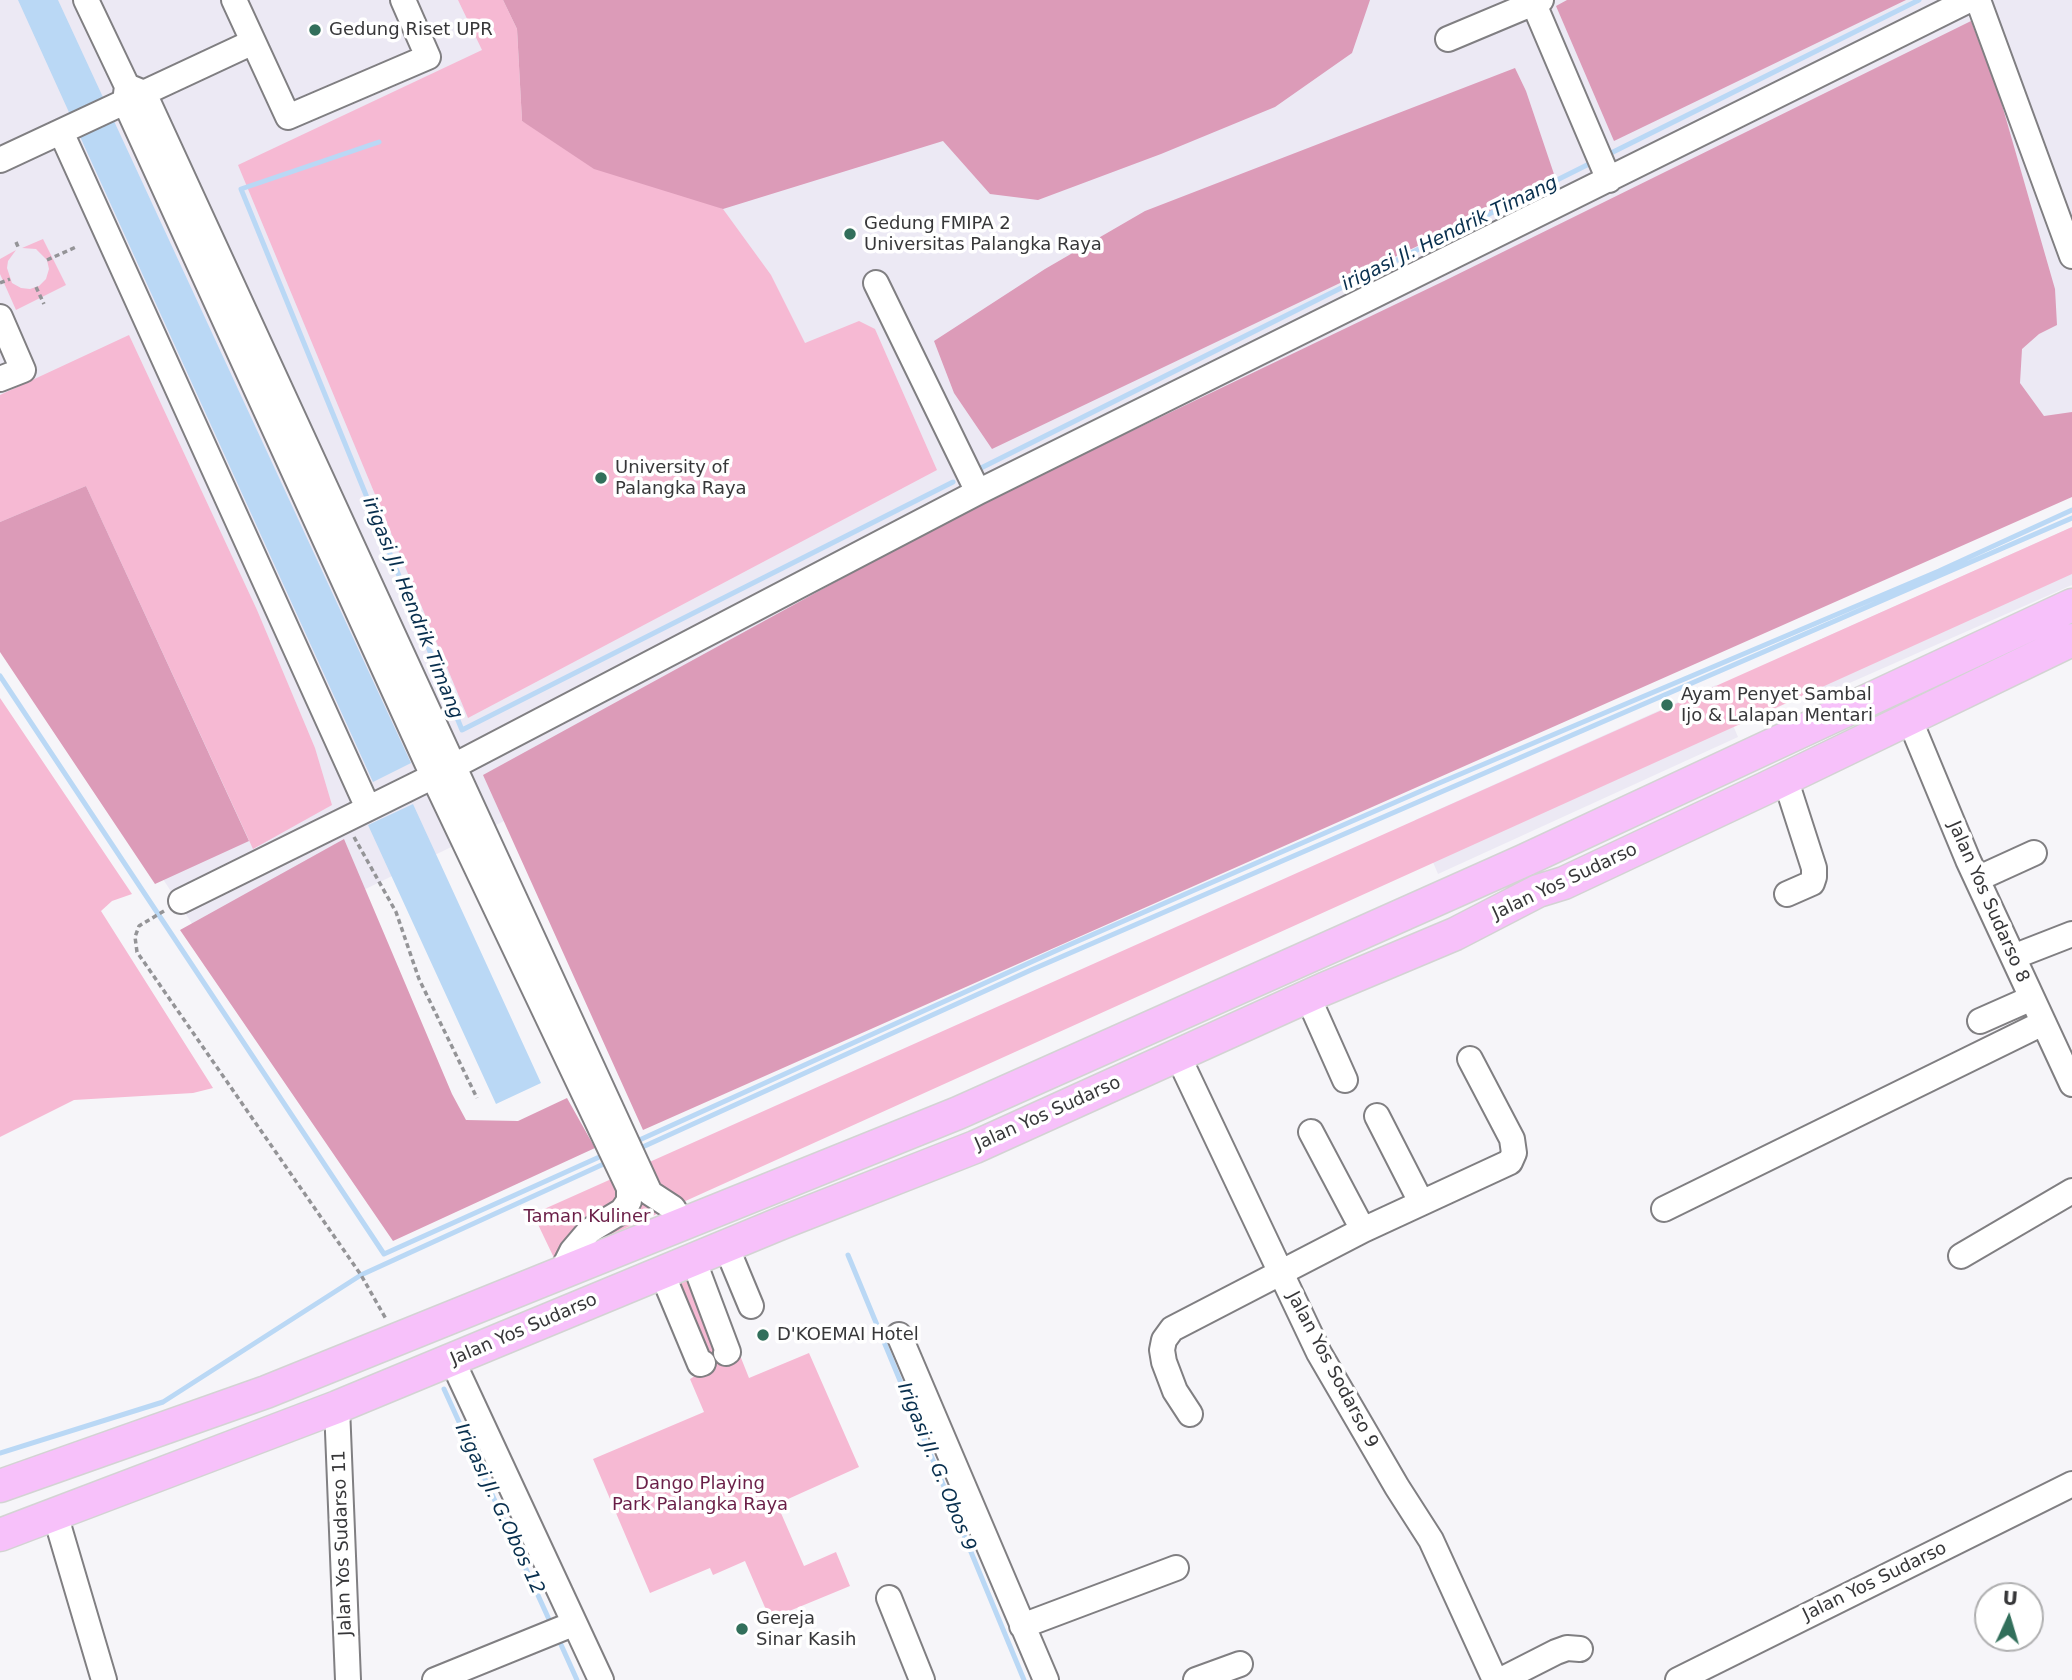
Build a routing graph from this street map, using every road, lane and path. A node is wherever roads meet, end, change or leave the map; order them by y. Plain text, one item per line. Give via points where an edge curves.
1 (86, 0) edge
2 (234, 0) edge
3 (403, 0) edge
4 (1969, 0) edge
5 (1978, 0) edge
6 (1537, 2) edge
7 (250, 36) junction
8 (1448, 39) dead end
9 (123, 97) junction
10 (66, 125) junction
11 (0, 145) edge
12 (0, 160) edge
13 (1603, 166) junction
14 (16, 242) dead end
15 (76, 247) dead end
16 (19, 249) dead end
17 (2072, 256) edge
18 (47, 260) dead end
19 (10, 278) dead end
20 (0, 283) edge
21 (876, 283) dead end
22 (36, 287) dead end
23 (44, 304) dead end
24 (0, 317) edge
25 (0, 379) edge
26 (978, 492) junction
27 (2072, 605) edge
28 (2069, 647) edge
29 (1909, 718) junction
30 (443, 772) junction
31 (1785, 779) junction
32 (368, 808) junction
33 (344, 820) junction
34 (2034, 853) dead end
35 (1523, 861) junction
36 (1977, 878) junction
37 (1538, 891) junction
38 (1787, 894) dead end
39 (175, 904) joint
40 (2072, 934) edge
41 (2013, 957) junction
42 (1308, 997) junction
43 (2032, 998) junction
44 (1980, 1021) dead end
45 (2043, 1023) junction
46 (1178, 1056) junction
47 (1470, 1059) dead end
48 (1345, 1080) dead end
49 (2072, 1084) edge
50 (477, 1098) dead end
51 (1377, 1116) dead end
52 (1311, 1132) dead end
53 (2072, 1191) edge
54 (1421, 1202) junction
55 (1664, 1209) dead end
56 (683, 1224) junction
57 (1363, 1230) junction
58 (726, 1246) junction
59 (1961, 1256) dead end
60 (693, 1259) junction
61 (662, 1273) junction
62 (1282, 1273) junction
63 (560, 1275) junction
64 (379, 1304) dead end
65 (751, 1306) dead end
66 (899, 1335) dead end
67 (726, 1353) dead end
68 (452, 1360) junction
69 (702, 1363) dead end
70 (337, 1407) junction
71 (1190, 1414) dead end
72 (195, 1419) junction
73 (211, 1454) junction
74 (2072, 1484) edge
75 (0, 1486) edge
76 (55, 1514) junction
77 (0, 1535) edge
78 (1176, 1568) dead end
79 (889, 1598) dead end
80 (573, 1624) junction
81 (1022, 1626) junction
82 (1580, 1649) dead end
83 (1240, 1664) dead end
84 (104, 1680) edge
85 (348, 1680) edge
86 (435, 1680) edge
87 (601, 1680) edge
88 (922, 1680) edge
89 (1046, 1680) edge
90 (1196, 1680) edge
91 (1495, 1680) edge
92 (1502, 1680) edge
93 (1678, 1680) edge

1 - 9 street
2 - 7 street
3 - 7 street via 428,57 288,117
4 - 13 street
5 - 17 street
6 - 8 street
6 - 13 street
7 - 9 street
9 - 10 street
9 - 30 street
10 - 11 street
10 - 12 street
10 - 32 street
13 - 26 street
14 - 16 path
15 - 18 path
19 - 20 path
21 - 26 street
22 - 23 path
24 - 25 street via 23,370
26 - 30 street
27 - 35 main road, Jalan Yos Sudarso
28 - 29 main road, Jalan Yos Sudarso
29 - 31 main road, Jalan Yos Sudarso
29 - 36 street, Jalan Yos Sudarso 8
30 - 32 street
30 - 56 street via 650,1193 673,1208
30 - 63 street via 628,1188 629,1201 622,1211 589,1231
31 - 37 main road, Jalan Yos Sudarso
31 - 38 street via 1814,868 1812,883
32 - 33 street
33 - 39 street
33 - 50 path via 396,912 419,979
34 - 36 street
35 - 37 main road
35 - 56 main road, Jalan Yos Sudarso via 958,1113
36 - 41 street, Jalan Yos Sudarso 8
37 - 42 main road, Jalan Yos Sudarso via 1455,934
39 - 64 path via 139,926 137,952
40 - 41 street
41 - 43 street, Jalan Yos Sudarso 8
42 - 46 main road, Jalan Yos Sudarso
42 - 48 street
43 - 44 street
43 - 45 street, Jalan Yos Sudarso 8
45 - 49 street, Jalan Yos Sudarso 8
45 - 55 street
46 - 58 main road, Jalan Yos Sudarso via 975,1147
46 - 62 street, Jalan Yos Sodarso 9
47 - 54 street via 1512,1139 1514,1153 1510,1162
51 - 54 street
52 - 57 street
53 - 59 street
54 - 57 street
56 - 63 main road, Jalan Yos Sudarso
57 - 62 street
58 - 60 main road, Jalan Yos Sudarso
58 - 65 street
60 - 61 main road, Jalan Yos Sudarso
60 - 67 street
61 - 68 main road, Jalan Yos Sudarso
61 - 69 street
62 - 71 street via 1167,1333 1164,1362
62 - 91 street, Jalan Yos Sodarso 9 via 1319,1353 1432,1540
63 - 72 main road, Jalan Yos Sudarso
66 - 81 street
68 - 70 main road, Jalan Yos Sudarso
68 - 80 street
70 - 73 main road, Jalan Yos Sudarso
70 - 85 street, Jalan Yos Sudarso 11
72 - 73 main road
72 - 75 main road, Jalan Yos Sudarso
73 - 76 main road, Jalan Yos Sudarso
74 - 93 street, Jalan Yos Sudarso
76 - 77 main road, Jalan Yos Sudarso
76 - 84 street
78 - 81 street
79 - 88 street
80 - 86 street
80 - 87 street
81 - 89 street
82 - 92 street via 1556,1652
83 - 90 street

